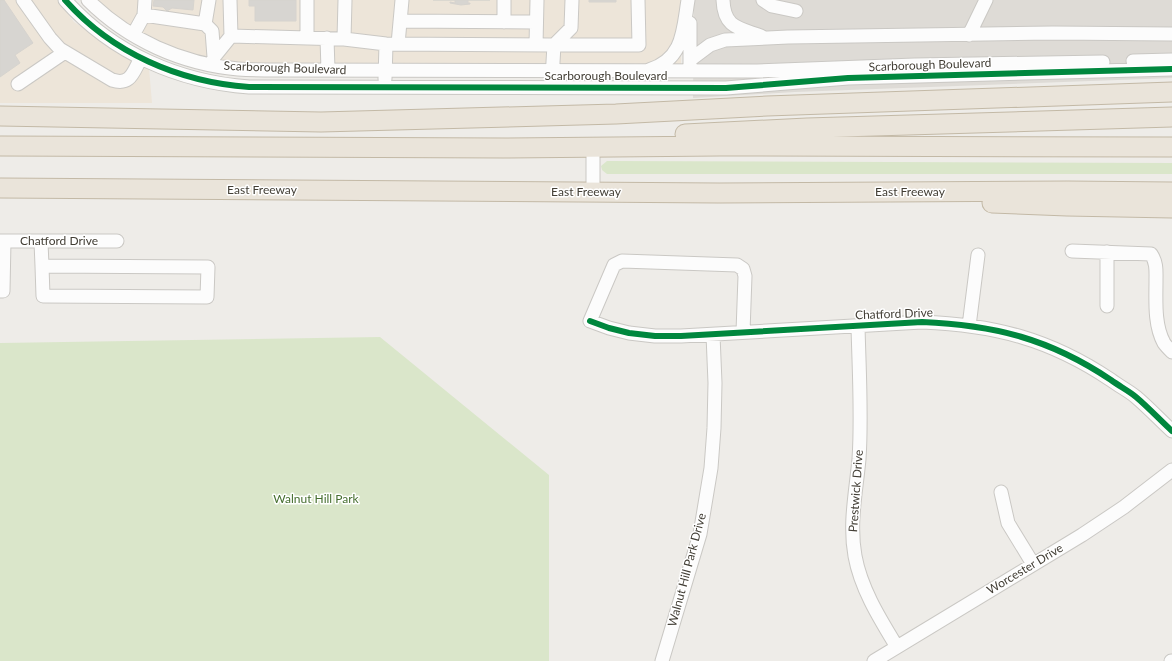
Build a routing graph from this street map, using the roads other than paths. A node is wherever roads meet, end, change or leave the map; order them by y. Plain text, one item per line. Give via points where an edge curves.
1 (22, 0) edge
2 (65, 0) edge
3 (88, 0) edge
4 (145, 0) edge
5 (209, 0) edge
6 (230, 0) edge
7 (307, 0) edge
8 (345, 0) edge
9 (402, 0) edge
10 (504, 0) edge
11 (537, 0) edge
12 (572, 0) edge
13 (638, 0) edge
14 (689, 0) edge
15 (723, 0) edge
16 (764, 0) edge
17 (986, 0) edge
18 (796, 11) dead end
19 (144, 15) junction
20 (400, 21) junction
21 (504, 22) junction
22 (536, 22) junction
23 (205, 24) junction
24 (969, 34) junction
25 (1172, 34) edge
26 (133, 35) junction
27 (231, 36) junction
28 (307, 37) junction
29 (328, 38) junction
30 (344, 39) junction
31 (770, 39) junction
32 (392, 44) junction
33 (536, 45) junction
34 (554, 45) junction
35 (65, 52) junction
36 (141, 58) junction
37 (1172, 60) edge
38 (213, 61) junction
39 (690, 66) junction
40 (1172, 69) edge
41 (328, 70) junction
42 (385, 70) junction
43 (552, 71) junction
44 (646, 71) junction
45 (209, 82) junction
46 (18, 84) dead end
47 (385, 87) junction
48 (552, 87) junction
49 (690, 88) junction
50 (1172, 92) edge
51 (1172, 106) edge
52 (656, 111) junction
53 (0, 116) edge
54 (1172, 117) edge
55 (0, 146) edge
56 (593, 147) junction
57 (1172, 148) edge
58 (0, 188) edge
59 (594, 192) junction
60 (1172, 192) edge
61 (719, 193) junction
62 (1172, 208) edge
63 (2, 241) edge
64 (117, 241) dead end
65 (41, 242) junction
66 (1072, 251) dead end
67 (1107, 252) junction
68 (978, 255) dead end
69 (42, 266) junction
70 (1, 268) edge
71 (0, 291) edge
72 (1107, 306) dead end
73 (858, 326) junction
74 (969, 326) junction
75 (744, 332) junction
76 (713, 335) junction
77 (1172, 352) edge
78 (1172, 431) edge
79 (1172, 470) edge
80 (1001, 492) dead end
81 (1033, 564) junction
82 (897, 647) junction
83 (662, 661) edge
84 (874, 661) edge

1 - 35 street via 50,38
2 - 36 street, Scarborough Boulevard via 101,34
3 - 26 street, Scarborough Boulevard via 101,13
4 - 19 street
5 - 23 street
6 - 27 street
7 - 28 street
8 - 30 street
9 - 20 street
10 - 21 street
11 - 22 street
12 - 34 street via 571,28
13 - 34 street via 638,45
14 - 39 street
14 - 44 street via 680,44 665,62
15 - 31 street via 726,17 734,27
16 - 18 street via 772,6
17 - 24 street
19 - 23 street
19 - 26 street
20 - 21 street
20 - 32 street
21 - 22 street
22 - 33 street
23 - 38 street via 212,30
24 - 25 street
24 - 31 street
26 - 38 street, Scarborough Boulevard via 192,61
27 - 28 street
27 - 38 street
28 - 29 street
29 - 30 street
29 - 41 street
30 - 32 street
31 - 39 street via 717,42 707,47
32 - 33 street
32 - 42 street
33 - 34 street
34 - 43 street
35 - 36 street via 120,83 129,79
35 - 46 street
36 - 45 street, Scarborough Boulevard via 174,72
37 - 39 street, Scarborough Boulevard via 944,64 757,71
38 - 41 street, Scarborough Boulevard via 252,70
38 - 45 street
39 - 44 street, Scarborough Boulevard
39 - 49 street
40 - 49 street, Scarborough Boulevard via 848,78 726,88
41 - 42 street, Scarborough Boulevard
42 - 43 street, Scarborough Boulevard
42 - 47 street
43 - 44 street, Scarborough Boulevard
43 - 48 street
45 - 47 street, Scarborough Boulevard via 249,87
47 - 48 street, Scarborough Boulevard
48 - 49 street, Scarborough Boulevard
50 - 52 highway
51 - 52 highway via 908,114
52 - 53 highway via 321,122
54 - 56 highway via 807,128 640,136
55 - 56 highway
56 - 57 highway
56 - 59 street
58 - 59 highway, East Freeway
59 - 61 highway, East Freeway
60 - 61 highway, East Freeway
61 - 62 highway
63 - 65 street, Chatford Drive
63 - 70 street
64 - 65 street, Chatford Drive
65 - 69 street
66 - 67 street
67 - 72 street
67 - 77 street via 1151,254 1155,260 1158,326 1164,342
68 - 74 street
69 - 69 street via 43,296 207,297 208,267
70 - 71 street via 3,291
73 - 74 street, Chatford Drive via 922,322
73 - 75 street, Chatford Drive
73 - 82 street, Prestwick Drive via 861,417 853,508 855,557 871,603
74 - 78 street, Chatford Drive via 1008,333 1068,355 1136,397
75 - 76 street, Chatford Drive
75 - 76 street, Chatford Drive via 745,276 743,269 737,265 622,261 614,265 590,321 629,333 655,336
76 - 83 street, Walnut Hill Park Drive via 715,384 712,468 700,534
79 - 81 street, Worcester Drive via 1112,515
80 - 81 street via 1008,523
81 - 82 street, Worcester Drive
82 - 84 street, Worcester Drive

